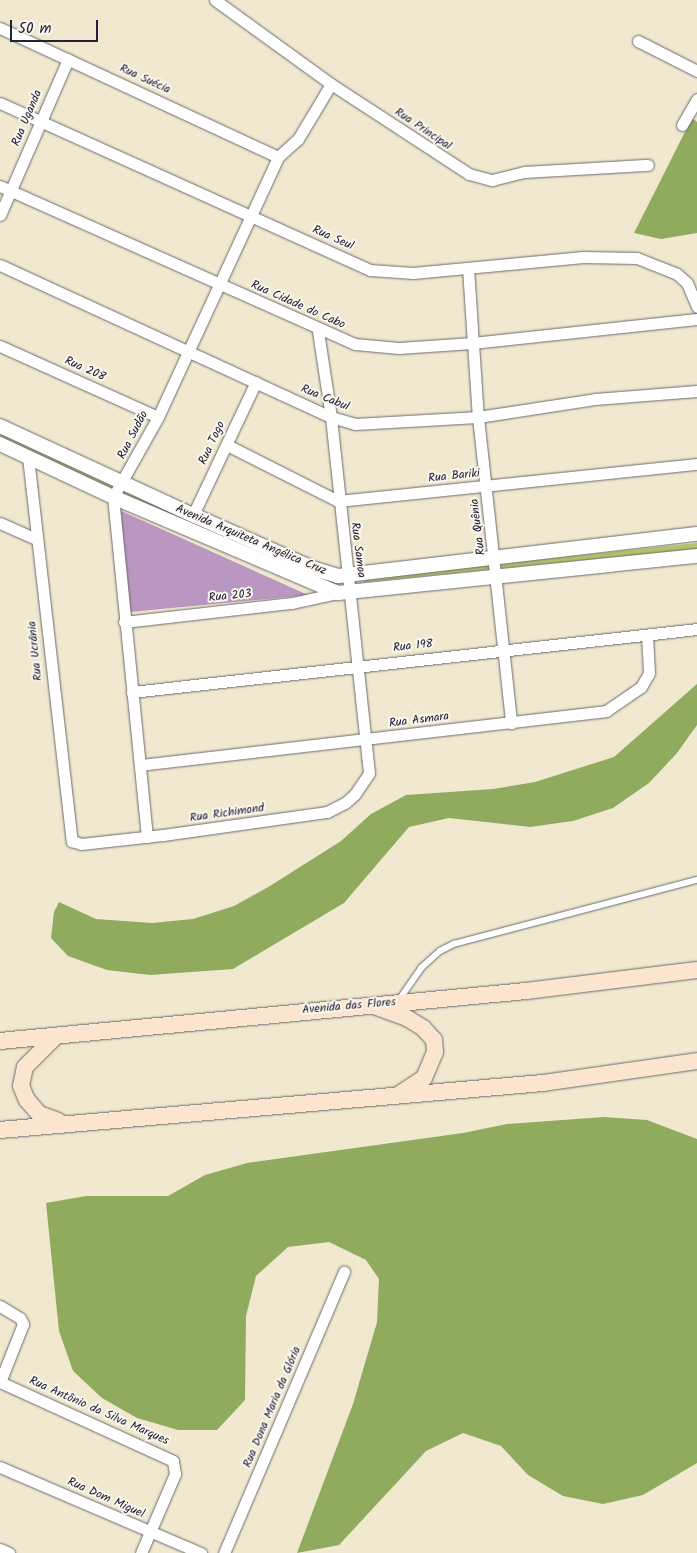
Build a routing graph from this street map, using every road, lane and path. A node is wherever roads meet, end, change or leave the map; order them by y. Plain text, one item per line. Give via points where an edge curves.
1 (215, 0) edge
2 (0, 28) edge
3 (638, 41) dead end
4 (68, 59) junction
5 (697, 71) edge
6 (331, 84) junction
7 (697, 99) edge
8 (0, 103) edge
9 (41, 121) junction
10 (682, 125) dead end
11 (278, 157) junction
12 (648, 165) dead end
13 (5, 189) edge
14 (0, 215) edge
15 (250, 217) junction
16 (0, 266) edge
17 (468, 268) junction
18 (220, 286) junction
19 (697, 307) edge
20 (697, 319) edge
21 (318, 331) junction
22 (472, 343) junction
23 (0, 346) edge
24 (188, 351) junction
25 (256, 382) junction
26 (697, 391) edge
27 (158, 417) junction
28 (331, 417) junction
29 (478, 417) junction
30 (0, 426) edge
31 (0, 444) edge
32 (227, 445) junction
33 (28, 457) junction
34 (697, 464) edge
35 (124, 482) junction
36 (487, 487) junction
37 (113, 498) junction
38 (338, 501) junction
39 (193, 515) junction
40 (0, 523) edge
41 (697, 534) edge
42 (36, 539) junction
43 (495, 555) junction
44 (697, 556) edge
45 (348, 576) junction
46 (496, 578) junction
47 (344, 593) junction
48 (124, 622) junction
49 (697, 629) edge
50 (647, 636) junction
51 (505, 650) junction
52 (355, 665) junction
53 (132, 692) junction
54 (511, 723) junction
55 (366, 740) junction
56 (140, 765) junction
57 (369, 773) joint
58 (148, 837) junction
59 (72, 841) joint
60 (697, 880) edge
61 (697, 970) edge
62 (398, 1002) junction
63 (370, 1004) junction
64 (56, 1036) junction
65 (0, 1041) edge
66 (697, 1061) edge
67 (395, 1096) junction
68 (63, 1122) junction
69 (0, 1130) edge
70 (344, 1272) dead end
71 (0, 1306) edge
72 (0, 1382) edge
73 (0, 1467) edge
74 (150, 1532) junction
75 (0, 1549) edge
76 (9, 1553) edge
77 (141, 1553) edge
78 (202, 1553) edge
79 (224, 1553) edge

1 - 6 street, Rua Principal
2 - 4 street, Rua Suécia
3 - 5 street
4 - 9 street, Rua Uganda
4 - 11 street, Rua Suécia
6 - 11 street, Rua Sudão via 298,139
6 - 12 street, Rua Principal via 480,179 492,180 525,172
7 - 10 street
8 - 9 street, Rua Seul
9 - 13 street, Rua Uganda
9 - 15 street, Rua Seul
11 - 15 street, Rua Sudão
13 - 14 street, Rua Uganda
13 - 18 street, Rua Cidade do Cabo
15 - 17 street, Rua Seul via 370,270 413,273
15 - 18 street, Rua Sudão
16 - 24 street, Rua Cabul
17 - 19 street, Rua Seul via 614,255 637,258 677,274 687,283
17 - 22 street, Rua Quênia
18 - 21 street, Rua Cidade do Cabo
18 - 24 street, Rua Sudão
20 - 22 street, Rua Cidade do Cabo
21 - 22 street, Rua Cidade do Cabo via 377,348
21 - 28 street, Rua Samoa
22 - 29 street, Rua Quênia
23 - 27 street, Rua 208
24 - 25 street, Rua Cabul
24 - 27 street, Rua Sudão
25 - 28 street, Rua Cabul
25 - 32 street, Rua Togo
26 - 29 street, Rua Cabul via 595,399
27 - 35 street, Rua Sudão
28 - 29 street, Rua Cabul via 363,424
28 - 38 street, Rua Samoa
29 - 36 street, Rua Quênia
30 - 35 street, Avenida Arquiteta Angélica Cruz
31 - 33 street, Avenida Arquiteta Angélica Cruz
32 - 38 street
32 - 39 street, Rua Togo
33 - 37 street, Avenida Arquiteta Angélica Cruz
33 - 42 street, Rua Ucrânia
34 - 36 street, Rua Bariki
35 - 37 street, Rua Sudão
35 - 39 street, Avenida Arquiteta Angélica Cruz
36 - 38 street, Rua Bariki
36 - 43 street, Rua Quênia
37 - 47 street, Avenida Arquiteta Angélica Cruz
37 - 48 street
38 - 45 street, Rua Samoa
39 - 45 street, Avenida Arquiteta Angélica Cruz via 315,569
40 - 42 street
41 - 43 street, Avenida Arquiteta Angélica Cruz
42 - 59 street, Rua Ucrânia
43 - 45 street, Avenida Arquiteta Angélica Cruz
43 - 46 street, Rua Quênia
44 - 46 street, Avenida Arquiteta Angélica Cruz
45 - 47 street, Rua Samoa
46 - 47 street, Avenida Arquiteta Angélica Cruz
46 - 51 street, Rua Quênia
47 - 48 street, Rua 203 via 292,603
47 - 52 street, Rua Samoa
48 - 53 street
49 - 50 street, Rua 198
50 - 51 street, Rua 198
50 - 54 street, Rua Asmara via 649,673 641,687 625,700 606,711
51 - 52 street, Rua 198
51 - 54 street, Rua Quênia
52 - 53 street, Rua 198
52 - 55 street, Rua Samoa
53 - 56 street
54 - 55 street, Rua Asmara
55 - 56 street, Rua Asmara
55 - 57 street, Rua Samoa
56 - 58 street
57 - 58 street, Rua Richimond via 355,794 327,812
58 - 59 street, Rua Richimond via 81,844
60 - 62 lane via 454,944 440,951 421,968
61 - 62 main road, Avenida das Flores
62 - 63 main road, Avenida das Flores
63 - 64 main road, Avenida das Flores
63 - 67 main road via 407,1018 434,1040 435,1052 424,1078
64 - 65 main road, Avenida das Flores
64 - 68 main road via 25,1067 21,1086 27,1100 39,1114
66 - 67 main road via 543,1083
67 - 68 main road
68 - 69 main road
70 - 79 street, Rua Dona Maria da Glória
71 - 72 street via 12,1311 23,1324
72 - 74 street, Rua Antônio da Silva Marques via 173,1461 175,1474
73 - 74 street, Rua Dom Miguel
74 - 77 street
74 - 78 street, Rua Dom Miguel
75 - 76 street

